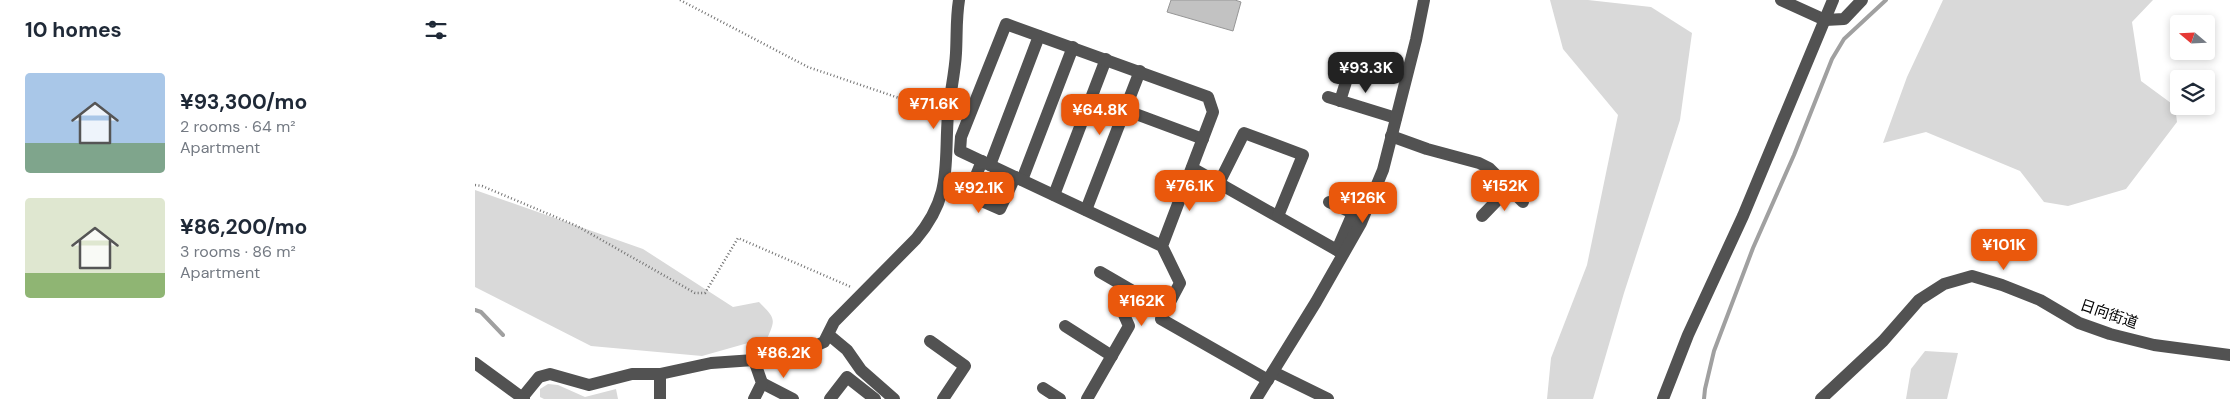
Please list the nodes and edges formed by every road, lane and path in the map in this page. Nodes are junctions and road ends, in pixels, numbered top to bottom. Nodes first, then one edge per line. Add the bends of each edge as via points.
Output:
1 (680, 0) edge
2 (959, 0) edge
3 (1424, 0) edge
4 (1781, 0) edge
5 (1833, 0) edge
6 (1862, 0) edge
7 (1825, 20) junction
8 (1039, 36) junction
9 (1073, 47) junction
10 (1105, 59) junction
11 (1350, 69) dead end
12 (1140, 71) junction
13 (1125, 110) junction
14 (948, 115) junction
15 (1396, 118) junction
16 (1391, 136) junction
17 (1203, 139) junction
18 (986, 163) junction
19 (1192, 168) junction
20 (1018, 178) junction
21 (1219, 183) junction
22 (475, 185) edge
23 (1364, 188) dead end
24 (1509, 188) junction
25 (1054, 195) junction
26 (1329, 202) dead end
27 (1523, 202) dead end
28 (1086, 210) junction
29 (1353, 212) junction
30 (1278, 216) junction
31 (1482, 216) dead end
32 (1162, 246) junction
33 (1340, 251) junction
34 (1100, 272) dead end
35 (862, 292) junction
36 (1065, 326) dead end
37 (829, 335) junction
38 (930, 341) dead end
39 (2230, 355) edge
40 (1112, 356) junction
41 (754, 360) junction
42 (475, 363) edge
43 (660, 374) junction
44 (1270, 376) junction
45 (762, 383) junction
46 (1043, 388) dead end
47 (523, 399) edge
48 (660, 399) edge
49 (754, 399) edge
50 (793, 399) edge
51 (830, 399) edge
52 (875, 399) edge
53 (894, 399) edge
54 (943, 399) edge
55 (1060, 399) edge
56 (1087, 399) edge
57 (1256, 399) edge
58 (1328, 399) edge
59 (1663, 399) edge
60 (1821, 399) edge

1 - 14 path via 808,67
2 - 14 street
3 - 15 street
4 - 7 street
5 - 7 street
6 - 7 street via 1844,19
7 - 59 street
8 - 9 street
8 - 18 street
8 - 18 street via 1006,24 961,137 960,151
9 - 10 street
9 - 20 street
10 - 12 street
10 - 25 street
11 - 15 street via 1334,99
12 - 13 street
12 - 17 street via 1208,97 1213,112
13 - 17 street
13 - 28 street
14 - 35 street via 947,170 937,207 927,226
15 - 16 street
16 - 24 street via 1479,163 1489,168
16 - 33 street via 1383,170 1361,223
17 - 19 street
18 - 20 street
18 - 20 street via 968,195 1000,209
19 - 21 street
19 - 32 street
20 - 25 street
21 - 30 street
21 - 30 street via 1244,133 1303,155
22 - 35 path via 577,226 695,293 705,293 738,238
23 - 29 street
24 - 27 street
24 - 31 street
25 - 28 street
26 - 29 street
28 - 32 street
29 - 33 street
30 - 33 street
32 - 44 street via 1180,283 1161,318
33 - 44 street via 1316,302
34 - 40 street via 1131,290 1121,308 1129,326
35 - 37 street via 833,322
36 - 40 street
37 - 41 street via 824,342 801,352
37 - 53 street
38 - 54 street via 965,366
39 - 60 street, 日向街道 via 2154,345 2110,334 2079,323 2040,300 1972,276 1944,284 1919,300 1883,341
40 - 56 street
41 - 43 street via 711,363
41 - 45 street
42 - 47 street
43 - 47 street via 632,374 589,385 550,374 539,377
43 - 48 street
44 - 57 street
44 - 58 street
45 - 49 street
45 - 50 street
46 - 55 street
51 - 52 street via 847,377

